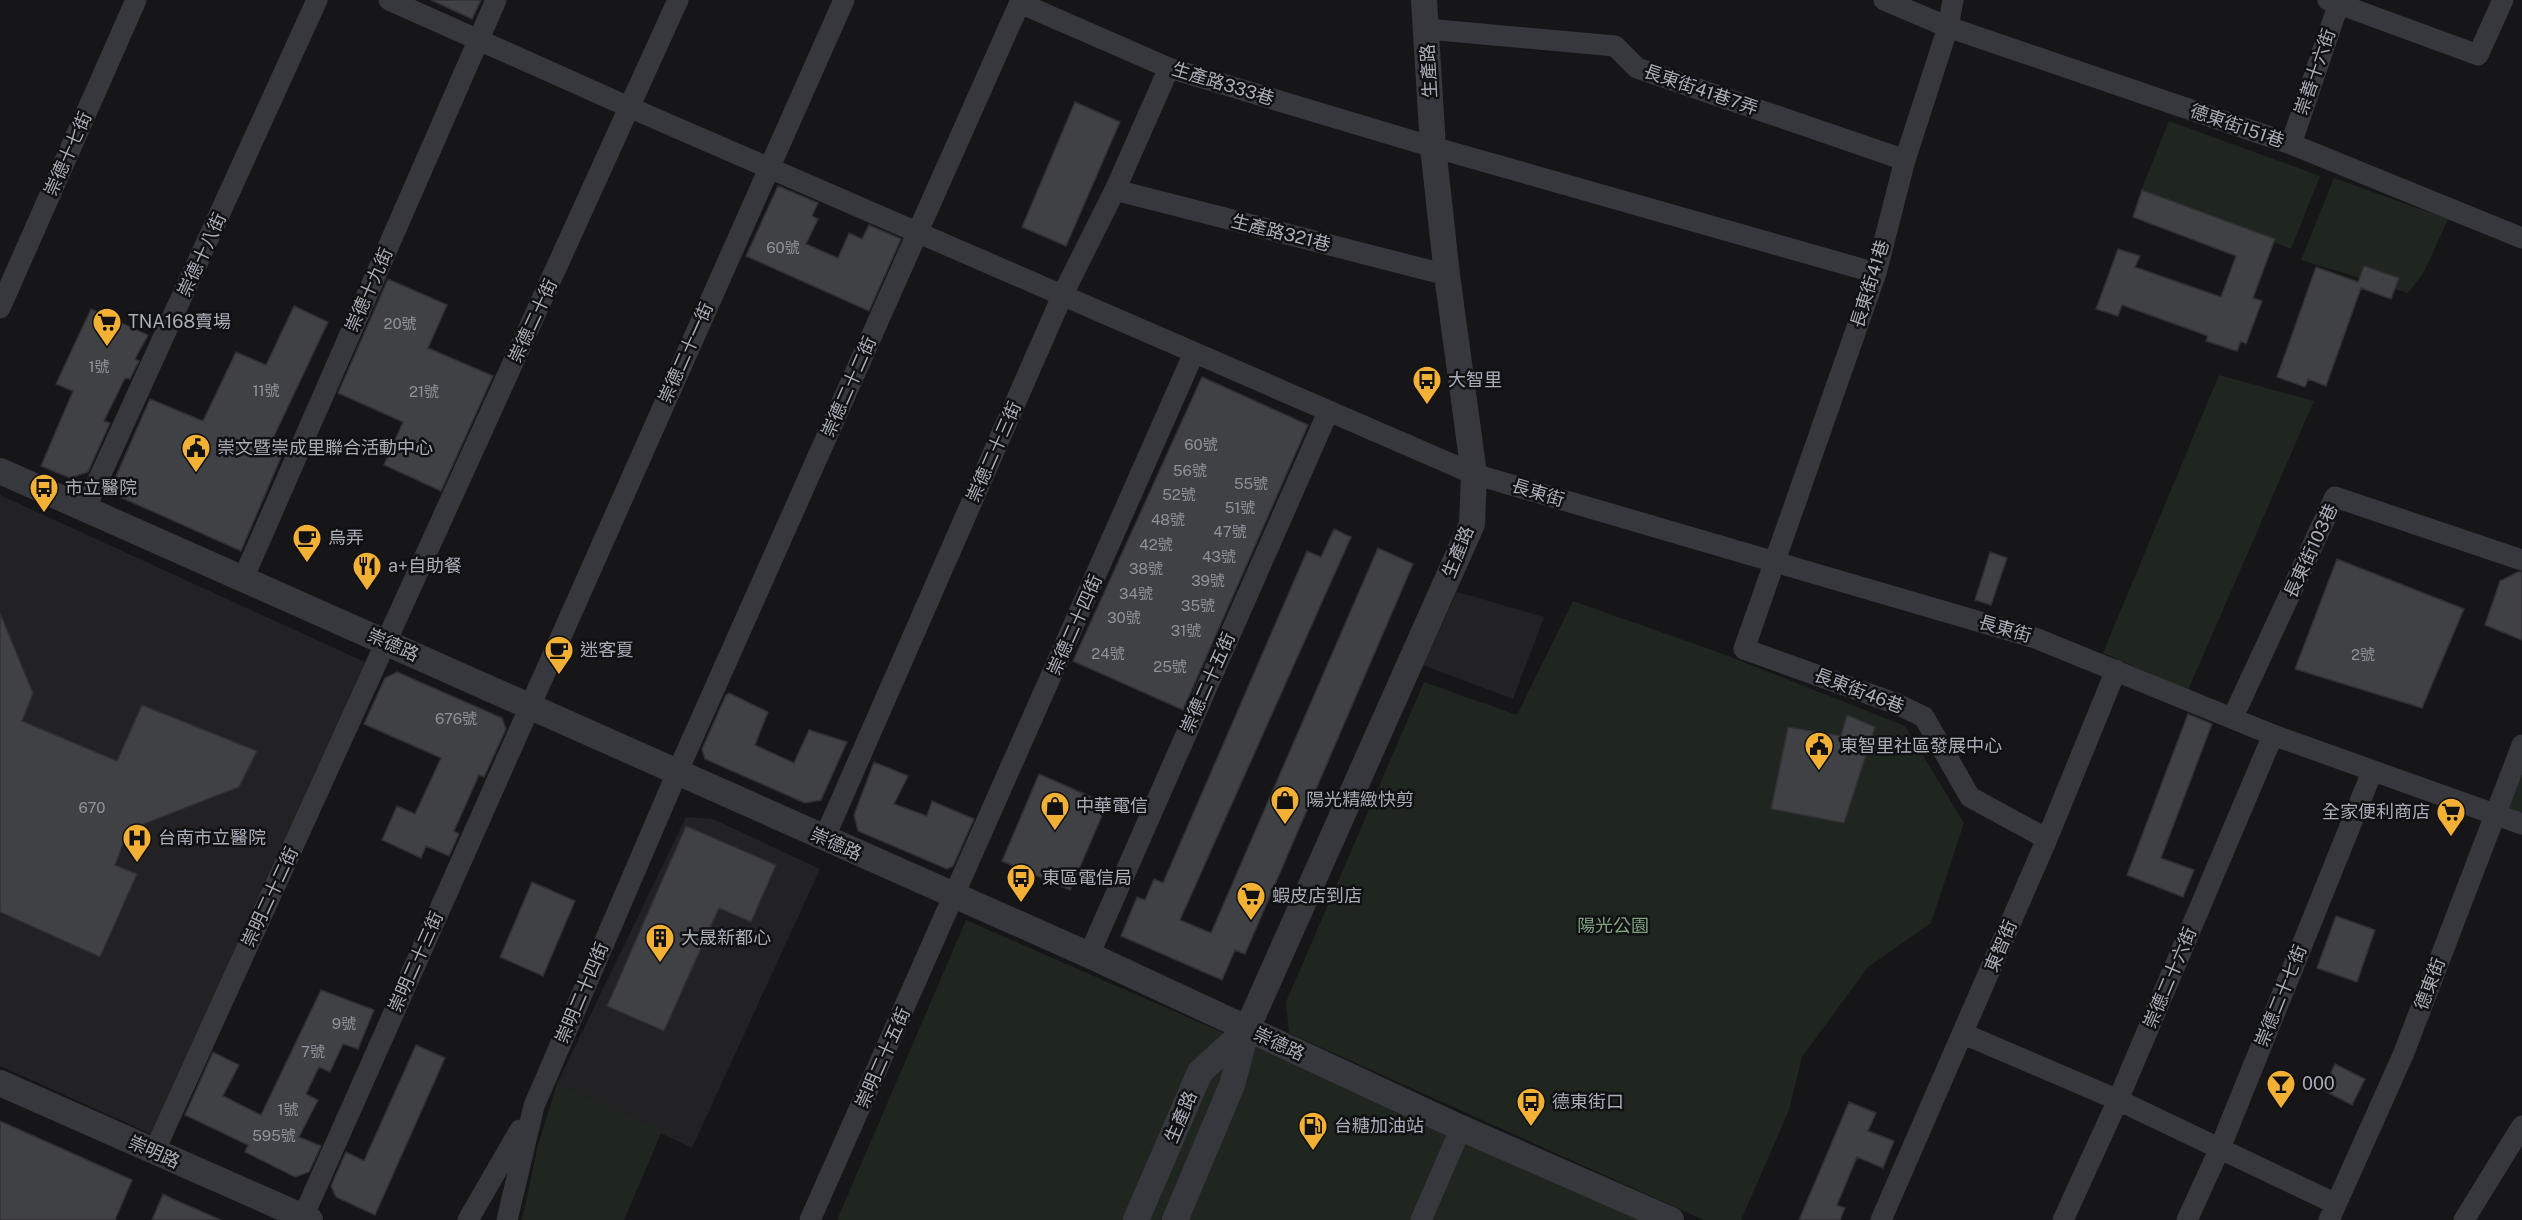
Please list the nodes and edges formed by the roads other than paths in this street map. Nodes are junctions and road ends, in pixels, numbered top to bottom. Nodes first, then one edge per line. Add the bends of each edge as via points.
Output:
1 (136, 0) edge
2 (317, 0) edge
3 (389, 0) edge
4 (495, 0) edge
5 (678, 0) edge
6 (844, 0) edge
7 (1424, 0) edge
8 (1884, 0) edge
9 (1953, 0) edge
10 (2503, 0) edge
11 (1020, 2) edge
12 (2335, 2) edge
13 (1948, 27) junction
14 (1427, 29) junction
15 (479, 39) junction
16 (1169, 68) junction
17 (631, 108) junction
18 (2291, 144) junction
19 (1433, 147) junction
20 (1905, 160) junction
21 (768, 168) junction
22 (1115, 190) junction
23 (918, 233) junction
24 (2522, 238) edge
25 (1876, 273) junction
26 (1447, 276) junction
27 (1063, 294) junction
28 (0, 308) edge
29 (1194, 353) junction
30 (1328, 412) junction
31 (0, 471) edge
32 (1474, 474) junction
33 (85, 508) junction
34 (2522, 560) edge
35 (1776, 564) junction
36 (243, 579) junction
37 (386, 642) junction
38 (2116, 670) junction
39 (529, 707) junction
40 (2233, 717) junction
41 (2273, 735) junction
42 (2522, 745) edge
43 (2372, 772) junction
44 (676, 773) junction
45 (2495, 814) junction
46 (2522, 824) edge
47 (824, 838) junction
48 (2047, 839) junction
49 (956, 896) junction
50 (1089, 955) junction
51 (1247, 1029) junction
52 (1964, 1034) junction
53 (0, 1083) edge
54 (2118, 1100) junction
55 (534, 1106) junction
56 (2522, 1126) edge
57 (1461, 1128) junction
58 (2220, 1148) junction
59 (154, 1152) junction
60 (2333, 1212) edge
61 (306, 1218) edge
62 (468, 1220) edge
63 (507, 1220) edge
64 (810, 1220) edge
65 (1136, 1220) edge
66 (1175, 1220) edge
67 (1421, 1220) edge
68 (1671, 1220) edge
69 (1881, 1220) edge
70 (2063, 1220) edge
71 (2187, 1220) edge
72 (2464, 1220) edge

1 - 28 street, 崇德十七街
2 - 33 street, 崇德十八街
3 - 15 street, 長東街
4 - 15 street, 崇德十九街
5 - 17 street, 崇德二十街
6 - 21 street, 崇德二十一街
7 - 14 street, 生產路
8 - 13 street, 德東街151巷
9 - 13 street, 長東街41巷
10 - 12 street via 2478,55
11 - 16 street, 生產路333巷
11 - 23 street, 崇德二十二街
12 - 18 street, 崇善十六街
13 - 18 street, 德東街151巷
13 - 20 street, 長東街41巷
14 - 19 street, 生產路
14 - 20 street, 長東街41巷7弄 via 1615,46 1637,68
15 - 17 street, 長東街
15 - 36 street, 崇德十九街
16 - 19 street, 生產路333巷
16 - 22 street, 崇德二十三街
17 - 21 street, 長東街
17 - 37 street, 崇德二十街
18 - 24 street, 德東街151巷
19 - 25 street, 生產路333巷
19 - 26 street, 生產路
20 - 25 street, 長東街41巷
21 - 23 street, 長東街
21 - 39 street, 崇德二十一街
22 - 26 street, 生產路321巷
22 - 27 street, 崇德二十三街
23 - 27 street, 長東街
23 - 44 street, 崇德二十二街
25 - 35 street, 長東街41巷
26 - 32 street, 生產路
27 - 29 street, 長東街
27 - 47 street, 崇德二十三街
29 - 30 street, 長東街
29 - 49 street, 崇德二十四街
30 - 32 street, 長東街
30 - 50 street, 崇德二十五街
31 - 33 street, 崇德路
32 - 35 street, 長東街
32 - 51 street, 生產路 via 1472,524
33 - 36 street, 崇德路
34 - 40 street, 長東街103巷 via 2335,497
35 - 38 street, 長東街 via 2035,638
35 - 48 street, 長東街46巷 via 1744,649 1924,717 1970,797
36 - 37 street, 崇德路
37 - 39 street, 崇德路
37 - 59 street, 崇明二十二街
38 - 40 street, 長東街
38 - 48 street, 東智街
39 - 44 street, 崇德路
39 - 61 street, 崇明二十三街
40 - 41 street, 長東街
41 - 43 street, 長東街
41 - 54 street, 崇德二十六街
42 - 45 street, 德東街
43 - 45 street, 長東街
43 - 58 street, 崇德二十七街
44 - 47 street, 崇德路
44 - 55 street, 崇明二十四街
45 - 46 street, 長東街
45 - 60 street, 德東街 via 2403,1055
47 - 49 street, 崇德路
48 - 52 street, 東智街
49 - 50 street, 崇德路
49 - 64 street, 崇明二十五街
50 - 51 street, 崇德路
51 - 57 street, 崇德路
51 - 65 street, 生產路 via 1200,1072
51 - 66 street, 生產路 via 1232,1084
52 - 54 street
52 - 69 street, 東智街
53 - 59 street, 崇明路
54 - 58 street
54 - 70 street, 崇德二十六街
55 - 62 street
55 - 63 street, 崇明二十四街
56 - 72 street
57 - 67 street
57 - 68 street, 崇德路
58 - 60 street
58 - 71 street, 崇德二十七街
59 - 61 street, 崇明路

